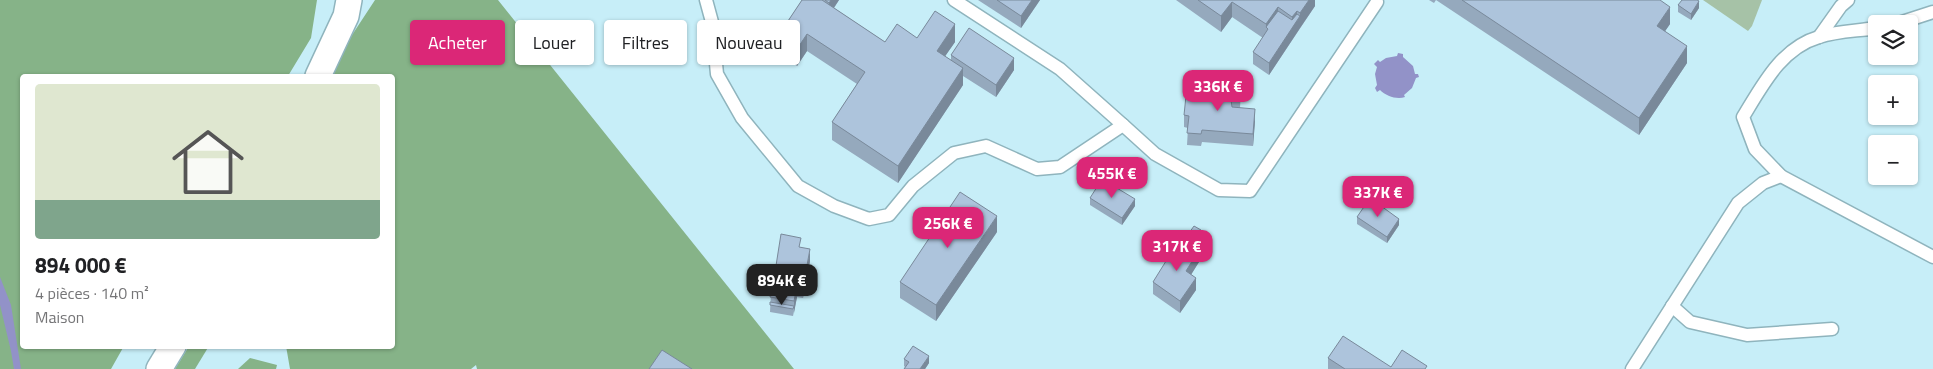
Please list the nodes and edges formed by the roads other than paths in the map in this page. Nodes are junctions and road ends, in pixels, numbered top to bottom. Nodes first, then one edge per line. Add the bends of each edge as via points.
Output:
1 (349, 0) edge
2 (706, 0) edge
3 (954, 0) edge
4 (1848, 0) edge
5 (1376, 1) edge
6 (1933, 12) edge
7 (1918, 17) edge
8 (1868, 29) edge
9 (1819, 37) junction
10 (319, 74) edge
11 (1123, 125) junction
12 (1782, 176) junction
13 (1933, 257) edge
14 (1672, 306) junction
15 (1832, 329) dead end
16 (171, 349) edge
17 (159, 369) edge
18 (1632, 369) edge

1 - 10 street via 346,16
2 - 11 lane via 712,22 717,74 742,118 798,186 869,220 889,215 913,186 954,153 986,146 1037,169 1060,167
3 - 11 lane via 1060,69
4 - 9 lane
5 - 11 lane via 1250,191 1219,190 1155,154
6 - 7 lane
8 - 9 lane
9 - 12 lane via 1788,53 1763,84 1743,117 1755,149
12 - 13 lane
12 - 14 lane via 1763,183 1738,203
14 - 15 lane via 1690,322 1746,335
14 - 18 lane
16 - 17 street

